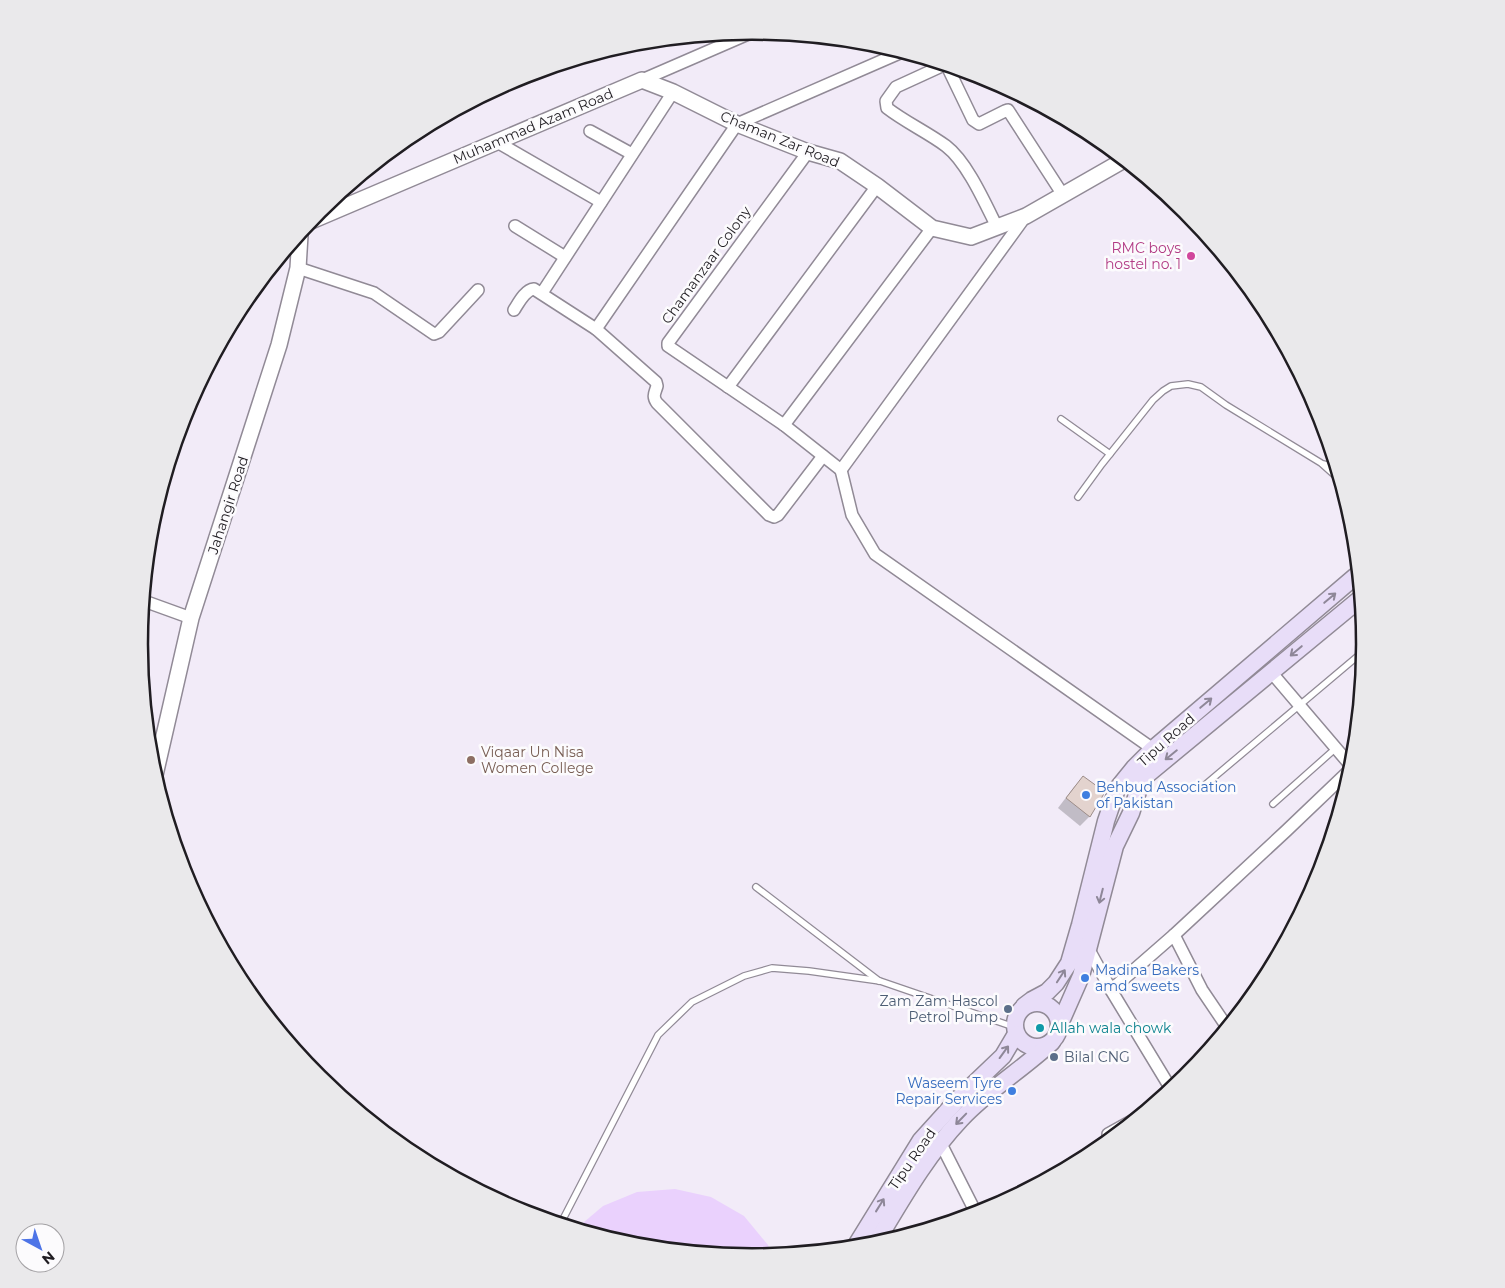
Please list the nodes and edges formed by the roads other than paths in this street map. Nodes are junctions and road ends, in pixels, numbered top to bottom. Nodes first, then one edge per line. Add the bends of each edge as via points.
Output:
1 (735, 40) edge
2 (891, 57) edge
3 (936, 69) edge
4 (949, 73) edge
5 (642, 80) junction
6 (673, 92) junction
7 (737, 124) junction
8 (590, 131) dead end
9 (497, 142) junction
10 (808, 152) junction
11 (632, 154) junction
12 (1118, 163) edge
13 (877, 186) junction
14 (1063, 194) junction
15 (601, 202) junction
16 (329, 213) edge
17 (1026, 216) junction
18 (515, 226) dead end
19 (998, 227) junction
20 (932, 228) junction
21 (299, 244) edge
22 (565, 257) junction
23 (298, 268) junction
24 (478, 290) dead end
25 (542, 293) junction
26 (514, 310) dead end
27 (596, 329) junction
28 (728, 387) junction
29 (1061, 419) dead end
30 (784, 425) junction
31 (1110, 454) junction
32 (823, 456) junction
33 (1320, 462) junction
34 (1329, 465) edge
35 (841, 470) junction
36 (1331, 472) edge
37 (1078, 497) dead end
38 (1352, 579) edge
39 (150, 603) edge
40 (1355, 604) edge
41 (192, 618) junction
42 (1356, 658) edge
43 (1271, 672) junction
44 (1299, 705) junction
45 (1336, 748) junction
46 (1153, 749) junction
47 (159, 755) edge
48 (1345, 759) edge
49 (1341, 777) edge
50 (1206, 784) dead end
51 (1273, 804) dead end
52 (756, 887) dead end
53 (1174, 935) junction
54 (1088, 948) junction
55 (880, 981) junction
56 (1111, 990) junction
57 (1024, 1006) junction
58 (1224, 1022) edge
59 (1059, 1026) junction
60 (1015, 1030) junction
61 (1052, 1042) junction
62 (1167, 1083) edge
63 (940, 1142) junction
64 (973, 1206) edge
65 (564, 1218) edge
66 (881, 1233) edge
67 (861, 1238) edge

1 - 5 street, Muhammad Azam Road
2 - 7 street
3 - 19 street via 896,87 886,101 887,108 947,147 976,184
4 - 14 street via 979,124 1008,110
5 - 6 street, Chaman Zar Road
5 - 9 street, Muhammad Azam Road
6 - 7 street, Chaman Zar Road
6 - 11 street
7 - 10 street, Chaman Zar Road
7 - 27 street
8 - 11 street
9 - 15 street
9 - 16 street, Muhammad Azam Road
10 - 13 street, Chaman Zar Road via 840,161
10 - 28 street, Chamanzaar Colony via 668,343 670,348
11 - 15 street
12 - 14 street, Chaman Zar Road
13 - 20 street, Chaman Zar Road
13 - 28 street
14 - 17 street, Chaman Zar Road
15 - 22 street
17 - 19 street, Chaman Zar Road
17 - 35 street
18 - 22 street
19 - 20 street, Chaman Zar Road via 971,237
20 - 30 street
21 - 23 street, Jahangir Road
22 - 25 street
23 - 24 street via 374,293 434,334
23 - 41 street, Jahangir Road via 278,345
25 - 26 street via 530,289
25 - 27 street
27 - 32 street via 656,382 653,395 657,403 769,515 778,516
28 - 30 street, Chamanzaar Colony
29 - 31 lane
30 - 32 street, Chamanzaar Colony
31 - 33 lane via 1163,391 1170,386 1188,384 1201,388
31 - 37 lane
32 - 35 street, Chamanzaar Colony
33 - 34 lane
33 - 36 lane
35 - 46 street via 852,515 876,554
46 -> 38 main road, Tipu Road
39 - 41 street
40 -> 43 main road
41 - 47 street, Jahangir Road
42 - 44 lane
43 - 44 street
43 -> 54 main road via 1142,779 1131,813 1115,846
44 - 45 street
44 - 50 lane
45 - 48 street
45 - 51 lane
57 -> 46 main road, Tipu Road via 1047,992 1069,962 1117,789
49 - 53 street
52 - 55 lane
53 - 56 street
53 - 58 street via 1202,990
54 - 56 street
54 - 59 main road via 1081,976
55 - 60 lane
55 - 65 lane via 772,968 744,976 692,1002 658,1035
56 - 62 street
57 - 59 main road via 1044,1003 1058,1016
57 - 60 main road via 1016,1015
59 - 61 main road
60 - 61 main road via 1028,1045 1044,1046
67 -> 60 main road, Tipu Road via 922,1140 959,1098 1003,1056
61 -> 63 main road via 969,1111
63 - 64 street
63 - 66 main road

